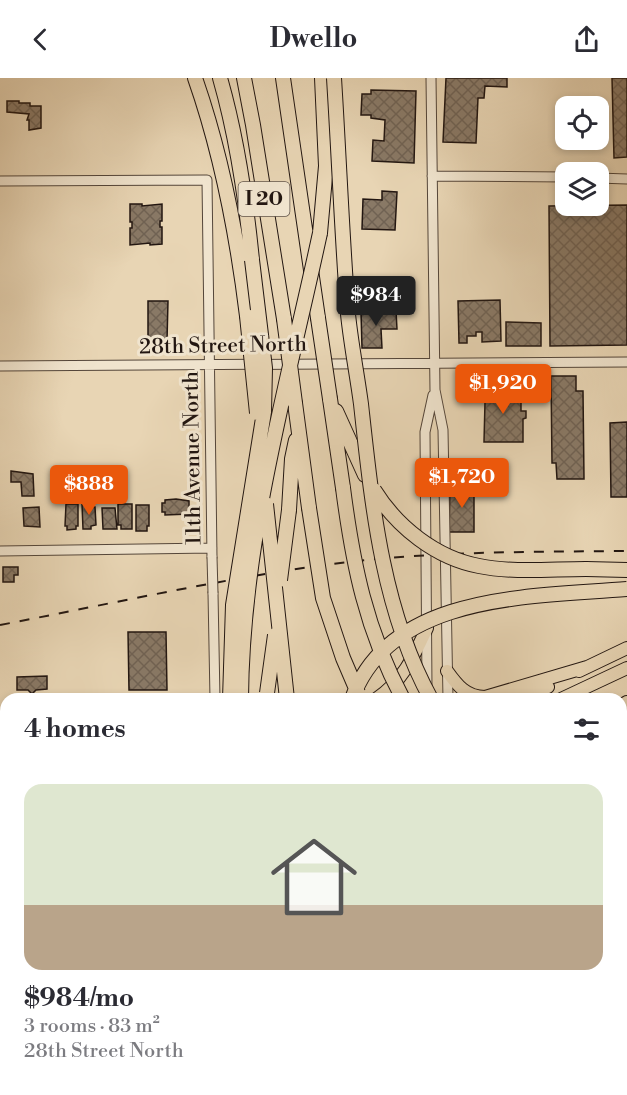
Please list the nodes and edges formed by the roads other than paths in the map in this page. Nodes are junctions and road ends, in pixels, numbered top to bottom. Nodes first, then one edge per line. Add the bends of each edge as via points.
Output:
1 (195, 78) edge
2 (220, 78) edge
3 (244, 78) edge
4 (282, 78) edge
5 (322, 78) edge
6 (334, 78) edge
7 (431, 78) edge
8 (432, 176) junction
9 (555, 177) edge
10 (609, 178) edge
11 (627, 178) edge
12 (0, 181) edge
13 (434, 362) junction
14 (627, 362) edge
15 (210, 363) junction
16 (0, 366) edge
17 (435, 390) junction
18 (330, 399) junction
19 (299, 430) junction
20 (0, 551) edge
21 (212, 553) junction
22 (627, 570) edge
23 (627, 589) edge
24 (427, 628) junction
25 (627, 648) edge
26 (587, 668) junction
27 (447, 671) junction
28 (623, 671) edge
29 (214, 693) edge
30 (230, 693) edge
31 (241, 693) edge
32 (267, 693) edge
33 (285, 693) edge
34 (355, 693) edge
35 (358, 693) edge
36 (384, 693) edge
37 (400, 693) edge
38 (426, 693) edge
39 (429, 693) edge
40 (448, 693) edge
41 (466, 693) edge
42 (499, 693) edge
43 (532, 693) edge
44 (574, 693) edge

1 - 33 highway, bridge via 224,179 240,262
2 - 30 highway, bridge via 248,219 265,368 264,412 233,604
3 - 19 highway, I 20, bridge
4 - 18 highway, I 20, bridge
5 - 31 highway, bridge via 326,166 320,233 256,535 243,630
6 - 38 highway, bridge via 348,316 377,527 394,607
7 - 8 street
8 - 9 street
8 - 13 street
10 - 11 street
12 - 15 street, 11th Avenue North via 207,180
13 - 14 street, 28th Street North
13 - 15 street, 28th Street North
13 - 17 street
15 - 16 street, 28th Street North
15 - 21 street, 11th Avenue North
17 - 24 street via 425,432
17 - 27 street via 443,430
18 - 22 highway, bridge via 365,475 383,504 428,545 455,560 480,567
18 - 37 highway, I 20, bridge via 359,585 384,661
19 - 32 highway, bridge via 292,459
19 - 35 highway, I 20, bridge via 323,598
20 - 21 street
21 - 29 street, 11th Avenue North, bridge
23 - 34 highway, bridge via 485,603 440,615 385,649
24 - 36 main road via 405,671
24 - 39 street
25 - 26 main road
26 - 42 main road
26 - 43 main road
27 - 40 street
27 - 41 main road
28 - 44 main road

